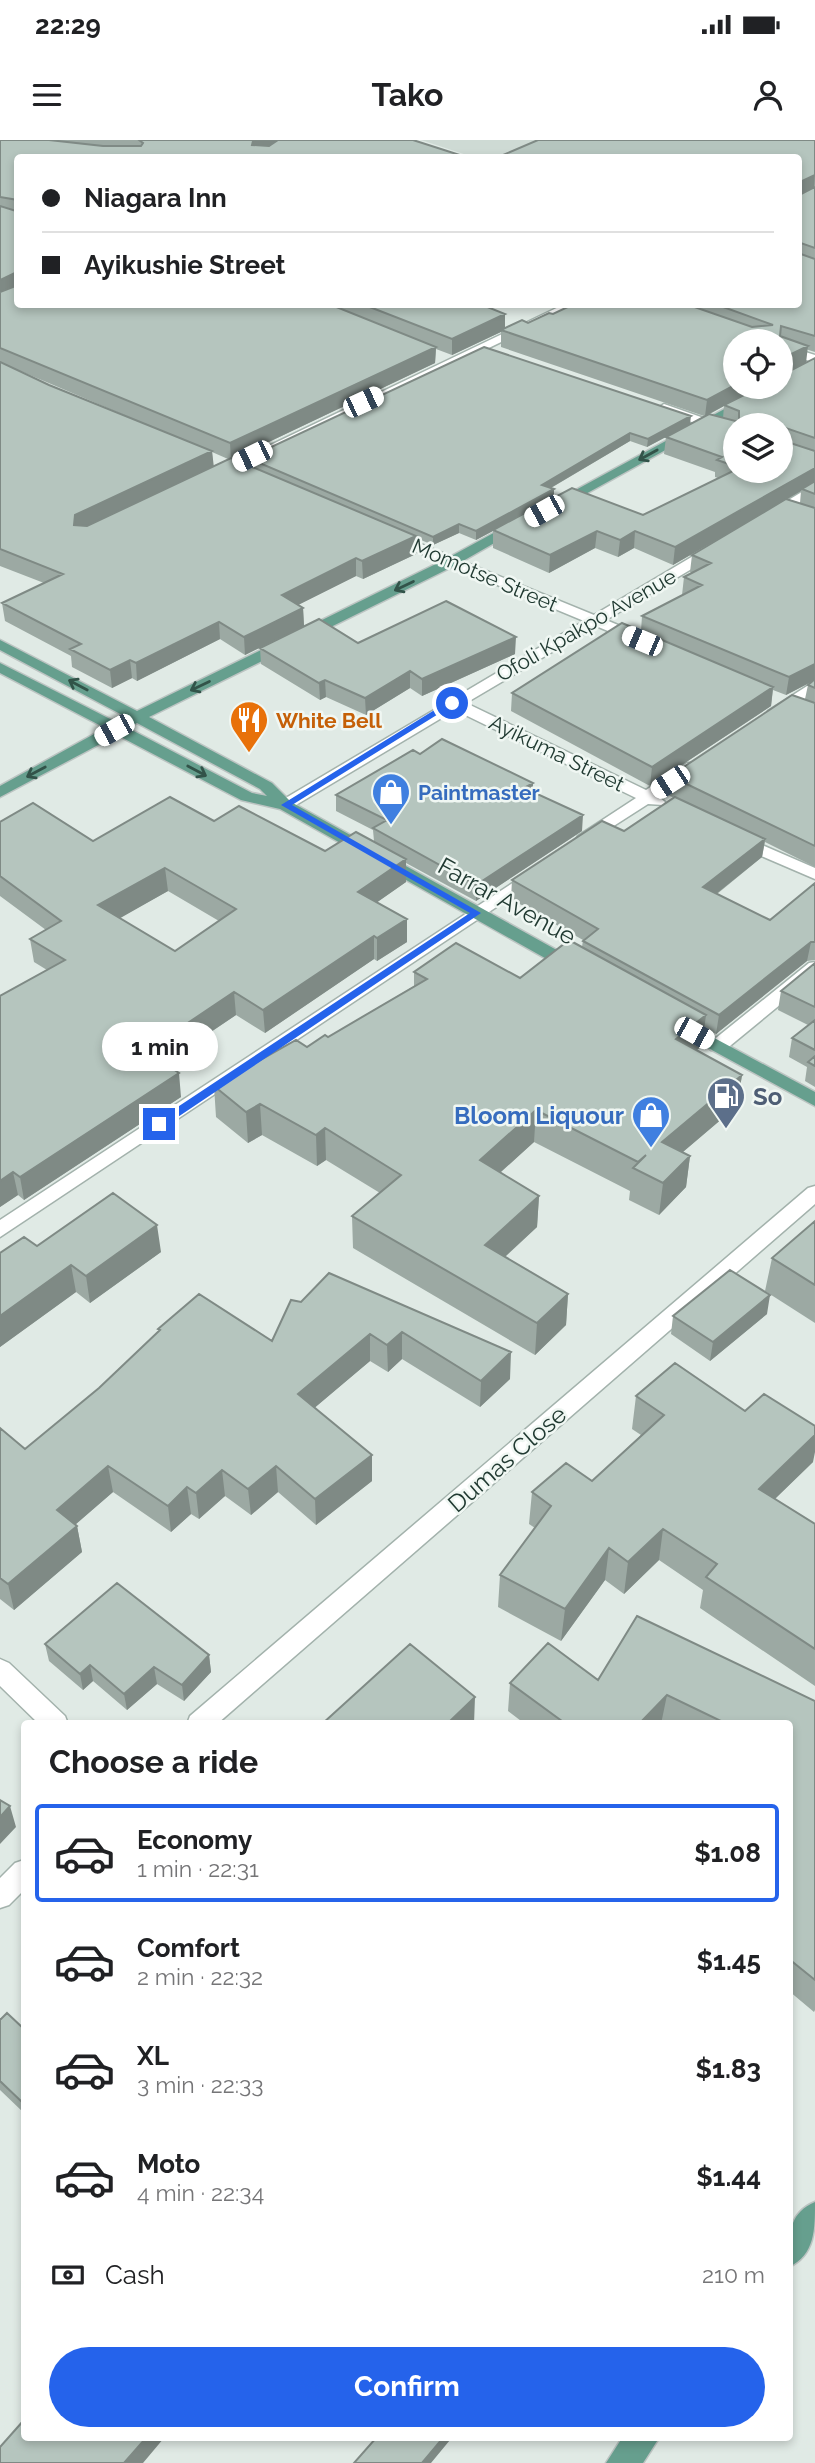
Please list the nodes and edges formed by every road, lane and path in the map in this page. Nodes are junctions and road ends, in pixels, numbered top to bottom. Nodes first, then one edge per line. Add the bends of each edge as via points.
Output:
1 (566, 308) edge
2 (482, 347) junction
3 (793, 351) edge
4 (506, 355) edge
5 (815, 359) edge
6 (751, 399) edge
7 (646, 402) edge
8 (708, 422) junction
9 (723, 428) edge
10 (223, 465) junction
11 (252, 476) edge
12 (206, 479) edge
13 (815, 488) edge
14 (782, 508) junction
15 (804, 516) edge
16 (759, 522) edge
17 (378, 530) edge
18 (724, 544) edge
19 (451, 562) junction
20 (597, 621) junction
21 (647, 643) edge
22 (0, 644) edge
23 (0, 667) edge
24 (815, 686) edge
25 (780, 701) junction
26 (452, 703) junction
27 (805, 712) edge
28 (139, 716) junction
29 (763, 719) edge
30 (114, 730) junction
31 (705, 758) edge
32 (0, 792) edge
33 (647, 797) junction
34 (285, 805) junction
35 (670, 808) edge
36 (718, 830) edge
37 (567, 851) edge
38 (545, 867) edge
39 (815, 874) edge
40 (477, 913) junction
41 (815, 967) edge
42 (585, 973) edge
43 (658, 1013) edge
44 (718, 1046) junction
45 (815, 1101) edge
46 (815, 1193) edge
47 (0, 1230) edge
48 (0, 1670) edge
49 (52, 1720) edge
50 (204, 1720) edge
51 (21, 1875) edge
52 (0, 1895) edge
53 (815, 2217) edge
54 (793, 2247) edge
55 (640, 2441) edge
56 (622, 2463) edge

1 - 2 street
2 - 4 street
2 - 10 street via 445,360
3 - 5 street
6 - 8 main road
7 - 8 street
8 - 9 street
8 -> 19 main road
10 - 11 street
10 - 12 street
13 - 14 street
14 - 15 street
14 - 16 street
17 - 19 street, Momotse Street
18 - 20 street, Ofoli Kpakpo Avenue
19 - 20 street, Momotse Street
19 -> 28 main road
20 - 21 street, Momotse Street
20 - 26 street, Ofoli Kpakpo Avenue
28 -> 22 main road, Farrar Avenue
23 - 30 main road, Farrar Avenue
24 - 25 street
25 - 27 street
25 - 29 street
26 - 33 street, Ayikuma Street
26 - 34 street, Ofoli Kpakpo Avenue
28 - 30 main road
28 - 34 main road, Farrar Avenue via 266,786
30 -> 32 main road
30 -> 34 main road, Farrar Avenue via 247,797
31 - 33 street
33 - 35 street, Ayikuma Street
33 - 37 street
34 - 40 main road, Farrar Avenue
36 - 39 street
38 - 40 street
40 - 42 main road, Farrar Avenue
40 - 47 street
41 - 44 street
43 - 44 main road
44 - 45 main road
46 - 50 street, Dumas Close
48 - 49 street
51 - 52 street
53 - 54 main road
55 - 56 main road

